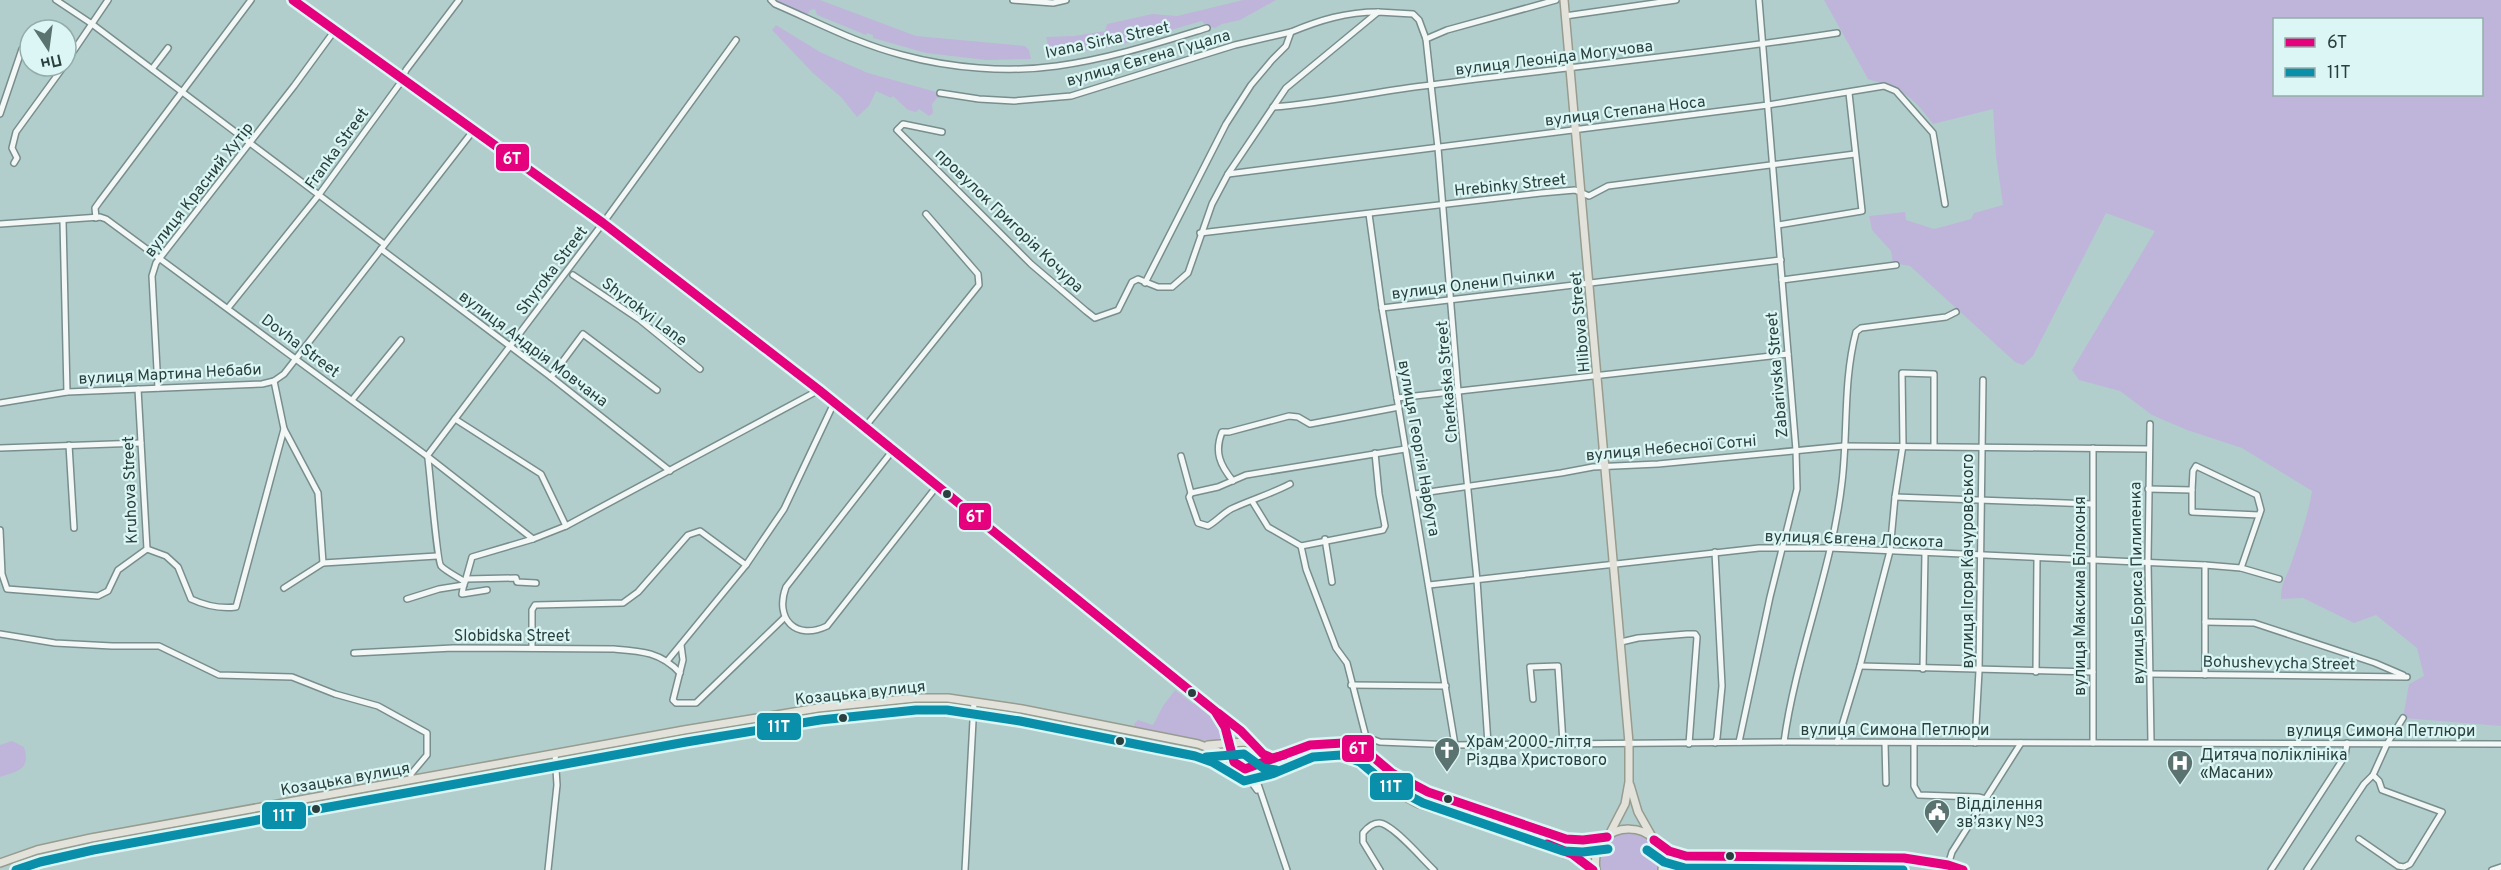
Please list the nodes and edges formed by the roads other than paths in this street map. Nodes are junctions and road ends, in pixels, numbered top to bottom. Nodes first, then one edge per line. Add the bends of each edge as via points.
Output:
1 (56, 0) edge
2 (108, 0) edge
3 (251, 0) edge
4 (293, 0) edge
5 (459, 0) edge
6 (771, 0) edge
7 (1013, 0) edge
8 (1034, 0) edge
9 (1066, 0) edge
10 (1556, 0) edge
11 (1564, 0) edge
12 (1676, 0) edge
13 (1759, 0) edge
14 (1378, 12) junction
15 (1564, 16) junction
16 (92, 24) junction
17 (1208, 28) dead end
18 (335, 30) junction
19 (1291, 32) junction
20 (1838, 33) dead end
21 (1426, 39) junction
22 (736, 40) dead end
23 (78, 45) edge
24 (1762, 45) junction
25 (168, 48) dead end
26 (18, 61) edge
27 (152, 69) junction
28 (1570, 69) junction
29 (55, 78) edge
30 (401, 78) junction
31 (1430, 85) junction
32 (183, 92) junction
33 (940, 93) dead end
34 (1849, 93) junction
35 (1768, 105) junction
36 (1273, 106) junction
37 (0, 114) edge
38 (1575, 130) junction
39 (473, 131) junction
40 (942, 132) dead end
41 (250, 143) junction
42 (1438, 148) junction
43 (1855, 154) junction
44 (14, 163) dead end
45 (1773, 165) junction
46 (1228, 174) junction
47 (1581, 193) junction
48 (318, 196) junction
49 (1945, 204) dead end
50 (1444, 205) junction
51 (926, 214) dead end
52 (1369, 214) junction
53 (96, 218) junction
54 (63, 221) junction
55 (603, 223) junction
56 (0, 224) edge
57 (1778, 225) junction
58 (1200, 233) junction
59 (382, 247) junction
60 (159, 258) junction
61 (1780, 260) junction
62 (1896, 265) dead end
63 (573, 275) dead end
64 (1782, 280) junction
65 (1588, 282) junction
66 (1145, 283) junction
67 (1452, 299) junction
68 (228, 308) junction
69 (1382, 308) junction
70 (1956, 312) dead end
71 (401, 340) dead end
72 (509, 347) junction
73 (1788, 354) junction
74 (296, 359) junction
75 (700, 369) dead end
76 (1597, 375) junction
77 (550, 377) junction
78 (1983, 380) dead end
79 (273, 381) junction
80 (158, 388) junction
81 (138, 389) junction
82 (657, 390) dead end
83 (819, 390) junction
84 (1458, 391) junction
85 (66, 392) junction
86 (1398, 398) junction
87 (352, 400) junction
88 (0, 403) edge
89 (834, 403) junction
90 (1399, 407) junction
91 (455, 419) junction
92 (2150, 424) dead end
93 (865, 427) junction
94 (284, 429) junction
95 (141, 443) junction
96 (69, 445) junction
97 (1903, 445) junction
98 (1934, 445) junction
99 (1844, 446) junction
100 (1981, 446) junction
101 (0, 448) edge
102 (1405, 448) junction
103 (2093, 448) junction
104 (2148, 449) junction
105 (892, 450) junction
106 (1796, 450) junction
107 (1375, 453) junction
108 (1180, 456) dead end
109 (427, 457) junction
110 (1604, 466) junction
111 (670, 471) junction
112 (1233, 481) junction
113 (1290, 484) dead end
114 (937, 486) junction
115 (1469, 486) junction
116 (2148, 489) junction
117 (2192, 490) junction
118 (1191, 493) junction
119 (1414, 494) junction
120 (1895, 497) junction
121 (1252, 501) junction
122 (1982, 501) junction
123 (2092, 504) junction
124 (2259, 515) junction
125 (566, 526) junction
126 (74, 528) dead end
127 (0, 530) edge
128 (532, 539) junction
129 (1325, 539) junction
130 (1301, 546) junction
131 (1782, 548) junction
132 (1830, 548) junction
133 (147, 549) junction
134 (1890, 551) junction
135 (1714, 552) junction
136 (1925, 553) junction
137 (437, 556) junction
138 (1981, 556) junction
139 (2037, 558) junction
140 (2092, 561) junction
141 (2148, 562) junction
142 (323, 563) junction
143 (1612, 564) junction
144 (746, 565) junction
145 (2205, 565) junction
146 (2241, 568) junction
147 (2279, 579) dead end
148 (1477, 580) junction
149 (465, 582) junction
150 (1332, 582) dead end
151 (536, 583) dead end
152 (1429, 585) junction
153 (284, 588) dead end
154 (488, 590) dead end
155 (407, 599) dead end
156 (784, 618) junction
157 (2205, 622) junction
158 (0, 634) edge
159 (1621, 642) junction
160 (681, 645) junction
161 (532, 648) junction
162 (354, 653) dead end
163 (668, 660) junction
164 (1860, 666) junction
165 (1923, 669) junction
166 (1979, 671) junction
167 (2036, 672) junction
168 (2093, 672) junction
169 (680, 673) junction
170 (2150, 674) junction
171 (2205, 675) junction
172 (1351, 685) junction
173 (1446, 686) junction
174 (1533, 699) dead end
175 (974, 702) junction
176 (1215, 711) junction
177 (2403, 718) dead end
178 (1225, 727) junction
179 (1244, 742) junction
180 (1739, 742) junction
181 (1784, 742) junction
182 (1837, 742) junction
183 (2151, 742) junction
184 (1229, 743) junction
185 (1563, 743) junction
186 (1629, 743) junction
187 (1714, 743) junction
188 (1885, 743) junction
189 (1914, 743) junction
190 (1975, 743) junction
191 (2021, 743) junction
192 (2092, 743) junction
193 (2347, 743) junction
194 (1488, 744) junction
195 (1689, 744) junction
196 (2386, 744) junction
197 (2501, 744) edge
198 (1202, 745) junction
199 (1213, 745) junction
200 (1455, 745) junction
201 (1257, 748) junction
202 (555, 753) junction
203 (1289, 753) junction
204 (1277, 758) junction
205 (1236, 762) junction
206 (1269, 762) junction
207 (1256, 765) junction
208 (2373, 775) junction
209 (1257, 776) junction
210 (411, 779) junction
211 (1629, 782) junction
212 (1886, 783) dead end
213 (1261, 796) junction
214 (1986, 799) junction
215 (1608, 836) junction
216 (1653, 838) junction
217 (2359, 839) dead end
218 (1785, 858) junction
219 (0, 863) edge
220 (1948, 865) junction
221 (2501, 867) edge
222 (2402, 868) edge
223 (548, 870) edge
224 (965, 870) edge
225 (1287, 870) edge
226 (1380, 870) edge
227 (1434, 870) edge
228 (1594, 870) edge
229 (1662, 870) edge
230 (1682, 870) edge
231 (1963, 870) edge
232 (2271, 870) edge
233 (2307, 870) edge
234 (2493, 870) edge

1 - 16 street, вулиця Андрія Мовчана
2 - 16 street
3 - 32 street
4 - 18 main road
5 - 30 street, Franka Street
6 - 17 street, Ivana Sirka Street via 814,22 903,56 989,68 1057,66 1139,49
7 - 8 street
8 - 9 street
10 - 21 street
11 - 15 main road, Hlibova Street
12 - 15 street
13 - 24 street, Zabarivska Street
14 - 19 street via 1325,18
14 - 21 street, Cherkaska Street via 1413,14
14 - 36 street via 1286,88
15 - 28 main road, Hlibova Street
16 - 23 street
16 - 27 street, вулиця Андрія Мовчана
18 - 30 main road
18 - 41 street, вулиця Красний Хутір
19 - 33 street, вулиця Євгена Гуцала via 1235,45 1071,96 1014,101
19 - 66 street via 1286,46 1251,85 1226,124
20 - 24 street, вулиця Леоніда Могучова
21 - 31 street, Cherkaska Street
22 - 55 street, Shyroka Street
24 - 28 street, вулиця Леоніда Могучова
24 - 35 street, Zabarivska Street
25 - 27 street
26 - 37 street
27 - 32 street, вулиця Андрія Мовчана
28 - 31 street, вулиця Леоніда Могучова
28 - 38 main road, Hlibova Street
29 - 44 street via 16,132
30 - 39 main road
30 - 48 street, Franka Street
31 - 36 street, вулиця Леоніда Могучова
31 - 42 street, Cherkaska Street
32 - 41 street, вулиця Андрія Мовчана
32 - 53 street via 95,208
34 - 35 street, вулиця Степана Носа
34 - 43 street
34 - 49 street, вулиця Степана Носа via 1884,86 1896,91 1926,123 1933,133
35 - 38 street, вулиця Степана Носа
35 - 45 street, Zabarivska Street
36 - 46 street
38 - 42 street, вулиця Степана Носа
38 - 47 main road, Hlibova Street
39 - 55 main road
39 - 59 street, вулиця Мартина Небаби
40 - 66 street, провулок Григорія Кочура via 903,124 897,130 1031,264 1095,318 1118,310 1132,282 1138,279
41 - 48 street, вулиця Андрія Мовчана
41 - 60 street, вулиця Красний Хутір
42 - 46 street, вулиця Степана Носа
42 - 50 street, Cherkaska Street
43 - 45 street, Hrebinky Street
43 - 57 street via 1862,211
45 - 47 street, Hrebinky Street via 1608,186 1589,196
45 - 57 street, Zabarivska Street
46 - 58 street
47 - 50 street, Hrebinky Street via 1549,192
47 - 65 main road, Hlibova Street
48 - 59 street, вулиця Андрія Мовчана
48 - 68 street, Franka Street
50 - 52 street, Hrebinky Street
50 - 67 street, Cherkaska Street
51 - 93 street via 978,273 979,285
52 - 58 street, Hrebinky Street
52 - 69 street, вулиця Георгія Нарбута
53 - 54 street
53 - 60 street, Dovha Street via 106,219
54 - 56 street
54 - 85 street
55 - 72 street, Shyroka Street
55 - 83 main road
57 - 61 street, Zabarivska Street
58 - 66 street via 1188,273 1172,287
59 - 72 street, вулиця Андрія Мовчана
59 - 74 street, вулиця Мартина Небаби
60 - 68 street, Dovha Street
60 - 80 street, вулиця Красний Хутір via 152,276
61 - 64 street, Zabarivska Street
61 - 65 street, вулиця Олени Пчілки
62 - 64 street
63 - 75 street, Shyrokyi Lane via 640,320
64 - 73 street, Zabarivska Street
65 - 67 street, вулиця Олени Пчілки
65 - 76 main road, Hlibova Street
67 - 69 street, вулиця Олени Пчілки
67 - 84 street, Cherkaska Street
68 - 74 street, Dovha Street
69 - 86 street, вулиця Георгія Нарбута
70 - 99 street via 1856,332 1848,373
71 - 87 street
72 - 77 street, вулиця Андрія Мовчана
72 - 91 street, Shyroka Street
73 - 76 street
73 - 106 street, Zabarivska Street
74 - 79 street, вулиця Мартина Небаби
74 - 87 street, Dovha Street
76 - 84 street
76 - 110 main road, Hlibova Street
77 - 82 street via 583,333
77 - 111 street, вулиця Андрія Мовчана
78 - 100 street, вулиця Ігоря Качуровського
79 - 80 street, вулиця Мартина Небаби
79 - 94 street
80 - 81 street, вулиця Мартина Небаби
81 - 85 street, вулиця Мартина Небаби
81 - 95 street, Kruhova Street
83 - 89 main road
83 - 111 street
84 - 86 street
84 - 115 street, Cherkaska Street
85 - 88 street, вулиця Мартина Небаби
86 - 90 street, вулиця Георгія Нарбута
87 - 109 street, Dovha Street
89 - 93 main road
89 - 144 street via 784,509
90 - 102 street, вулиця Георгія Нарбута
90 - 112 street via 1310,424 1289,416 1222,432 1220,462
91 - 109 street, Shyroka Street
91 - 125 street via 541,474
92 - 104 street, вулиця Бориса Пилипенка
93 - 105 main road
94 - 133 street via 236,608 220,609 191,599 181,572 166,556
94 - 142 street via 318,493
95 - 96 street
95 - 133 street, Kruhova Street
96 - 101 street
96 - 126 street
97 - 98 street, вулиця Небесної Сотні
97 - 98 street via 1902,373 1934,374
97 - 99 street, вулиця Небесної Сотні
97 - 120 street
98 - 100 street, вулиця Небесної Сотні
99 - 106 street, вулиця Небесної Сотні
99 - 132 street
100 - 103 street, вулиця Небесної Сотні
100 - 122 street, вулиця Ігоря Качуровського
102 - 107 street
102 - 119 street, вулиця Георгія Нарбута
103 - 104 street, вулиця Небесної Сотні
103 - 123 street, вулиця Максима Білоконя
104 - 116 street, вулиця Бориса Пилипенка
105 - 114 main road
105 - 156 street via 786,587 781,604
106 - 110 street, вулиця Небесної Сотні
106 - 131 street, Zabarivska Street via 1797,489
107 - 112 street via 1246,475
107 - 129 street via 1383,530
108 - 118 street
109 - 128 street, Dovha Street
109 - 137 street
110 - 115 street, вулиця Небесної Сотні
110 - 143 main road, Hlibova Street
111 - 125 street
112 - 118 street
113 - 121 street
114 - 156 street via 827,626 801,629
114 - 176 main road
115 - 119 street, вулиця Небесної Сотні
115 - 148 street, Cherkaska Street
116 - 117 street
116 - 141 street, вулиця Бориса Пилипенка
117 - 124 street via 2192,512
117 - 124 street via 2196,466 2257,495
118 - 121 street via 1198,523 1208,526 1233,508
119 - 152 street, вулиця Георгія Нарбута
120 - 122 street
120 - 134 street
121 - 130 street via 1268,527
122 - 123 street
122 - 138 street, вулиця Ігоря Качуровського
123 - 140 street, вулиця Максима Білоконя
124 - 146 street
125 - 128 street
127 - 133 street, Kruhova Street via 2,574 7,589 98,596 108,591 118,570
128 - 149 street via 472,557
129 - 130 street
129 - 150 street
130 - 172 street, вулиця Симона Петлюри via 1336,648 1347,663
131 - 132 street, вулиця Євгена Лоскота
131 - 135 street, вулиця Євгена Лоскота
131 - 180 street, Zabarivska Street
132 - 134 street, вулиця Євгена Лоскота
132 - 181 street via 1791,698
134 - 136 street, вулиця Євгена Лоскота
134 - 164 street
135 - 143 street, вулиця Євгена Лоскота
135 - 187 street via 1722,686
136 - 138 street, вулиця Євгена Лоскота
136 - 165 street
137 - 142 street
137 - 149 street via 441,566
138 - 139 street, вулиця Євгена Лоскота
138 - 166 street, вулиця Ігоря Качуровського
139 - 140 street, вулиця Євгена Лоскота
139 - 167 street
140 - 141 street, вулиця Євгена Лоскота
140 - 168 street, вулиця Максима Білоконя
141 - 145 street, вулиця Євгена Лоскота
141 - 170 street, вулиця Бориса Пилипенка
142 - 153 street
143 - 148 street, вулиця Євгена Лоскота
143 - 159 main road, Hlibova Street
144 - 160 street
144 - 161 street via 700,531 694,532 623,603 535,604
145 - 146 street, вулиця Євгена Лоскота
145 - 157 street
146 - 147 street, вулиця Євгена Лоскота
148 - 152 street, вулиця Євгена Лоскота
148 - 194 street, Cherkaska Street
149 - 151 street via 516,578 518,582
149 - 154 street via 462,594
149 - 155 street
152 - 173 street, вулиця Георгія Нарбута
156 - 169 street via 696,703 673,700
157 - 171 street
157 - 171 street, Bohushevycha Street via 2254,623 2407,677
158 - 210 street via 55,643 159,646 219,675 292,677 378,706 427,733 427,755
159 - 186 main road, Hlibova Street
159 - 195 street via 1658,636 1697,636
160 - 163 street
160 - 169 street
161 - 162 street, Slobidska Street
161 - 163 street, Slobidska Street via 639,651
163 - 169 street
164 - 165 street
164 - 182 street
165 - 166 street
166 - 167 street
166 - 190 street, вулиця Ігоря Качуровського
167 - 168 street
168 - 192 street, вулиця Максима Білоконя
170 - 171 street, Bohushevycha Street
170 - 183 street, вулиця Бориса Пилипенка
172 - 173 street
172 - 200 street, вулиця Симона Петлюри via 1366,737 1380,742
173 - 200 street, вулиця Георгія Нарбута
174 - 185 street via 1530,667 1558,666
175 - 198 main road, Козацька вулиця
175 - 202 main road, Козацька вулиця via 931,697 868,702
175 - 224 street
176 - 178 main road
176 - 201 main road
177 - 196 street
178 - 184 main road
178 - 199 main road via 1222,740
179 - 184 main road
179 - 201 main road
179 - 205 main road via 1234,749
180 - 181 street, вулиця Симона Петлюри
180 - 187 street, вулиця Симона Петлюри
181 - 182 street, вулиця Симона Петлюри
182 - 188 street, вулиця Симона Петлюри
183 - 192 street, вулиця Симона Петлюри
183 - 193 street, вулиця Симона Петлюри
184 - 199 main road
184 - 205 main road
185 - 186 street, вулиця Симона Петлюри
185 - 194 street, вулиця Симона Петлюри
186 - 195 street, вулиця Симона Петлюри
186 - 211 main road, Hlibova Street
187 - 195 street, вулиця Симона Петлюри
188 - 189 street, вулиця Симона Петлюри
188 - 212 street
189 - 190 street, вулиця Симона Петлюри
189 - 214 street via 1914,786 1919,795
190 - 191 street, вулиця Симона Петлюри
191 - 192 street, вулиця Симона Петлюри
191 - 214 street
193 - 196 street, вулиця Симона Петлюри
193 - 232 street via 2345,756
194 - 200 street, вулиця Симона Петлюри
196 - 197 street, вулиця Симона Петлюри
196 - 208 street
198 - 199 main road
198 - 205 main road, Козацька вулиця
201 - 204 main road via 1268,757
201 - 207 main road
202 - 210 main road, Козацька вулиця
202 - 223 street via 557,785
203 - 204 main road
203 - 215 main road via 1319,743 1343,743 1366,751 1405,781 1436,795 1572,840
203 - 228 main road via 1313,750 1342,754 1359,762 1401,796 1563,849
204 - 206 main road
205 - 207 main road
205 - 213 street
206 - 207 main road
206 - 209 street
207 - 209 street
208 - 222 street via 2382,790 2442,812 2410,864
208 - 233 street
209 - 213 street
210 - 219 main road, Козацька вулиця via 37,849
211 - 215 main road, Hlibova Street via 1625,804
211 - 216 main road, Hlibova Street via 1638,812
213 - 225 street
214 - 220 street via 1952,852
215 - 216 main road via 1628,829
215 - 228 main road, Hlibova Street via 1596,855
216 - 218 street via 1669,851 1686,856
216 - 229 main road, Hlibova Street via 1661,851
217 - 222 street
218 - 220 street via 1898,858
218 - 230 street via 1732,869
220 - 231 street
221 - 234 street
226 - 227 street via 1364,842 1363,833 1373,825 1387,825

